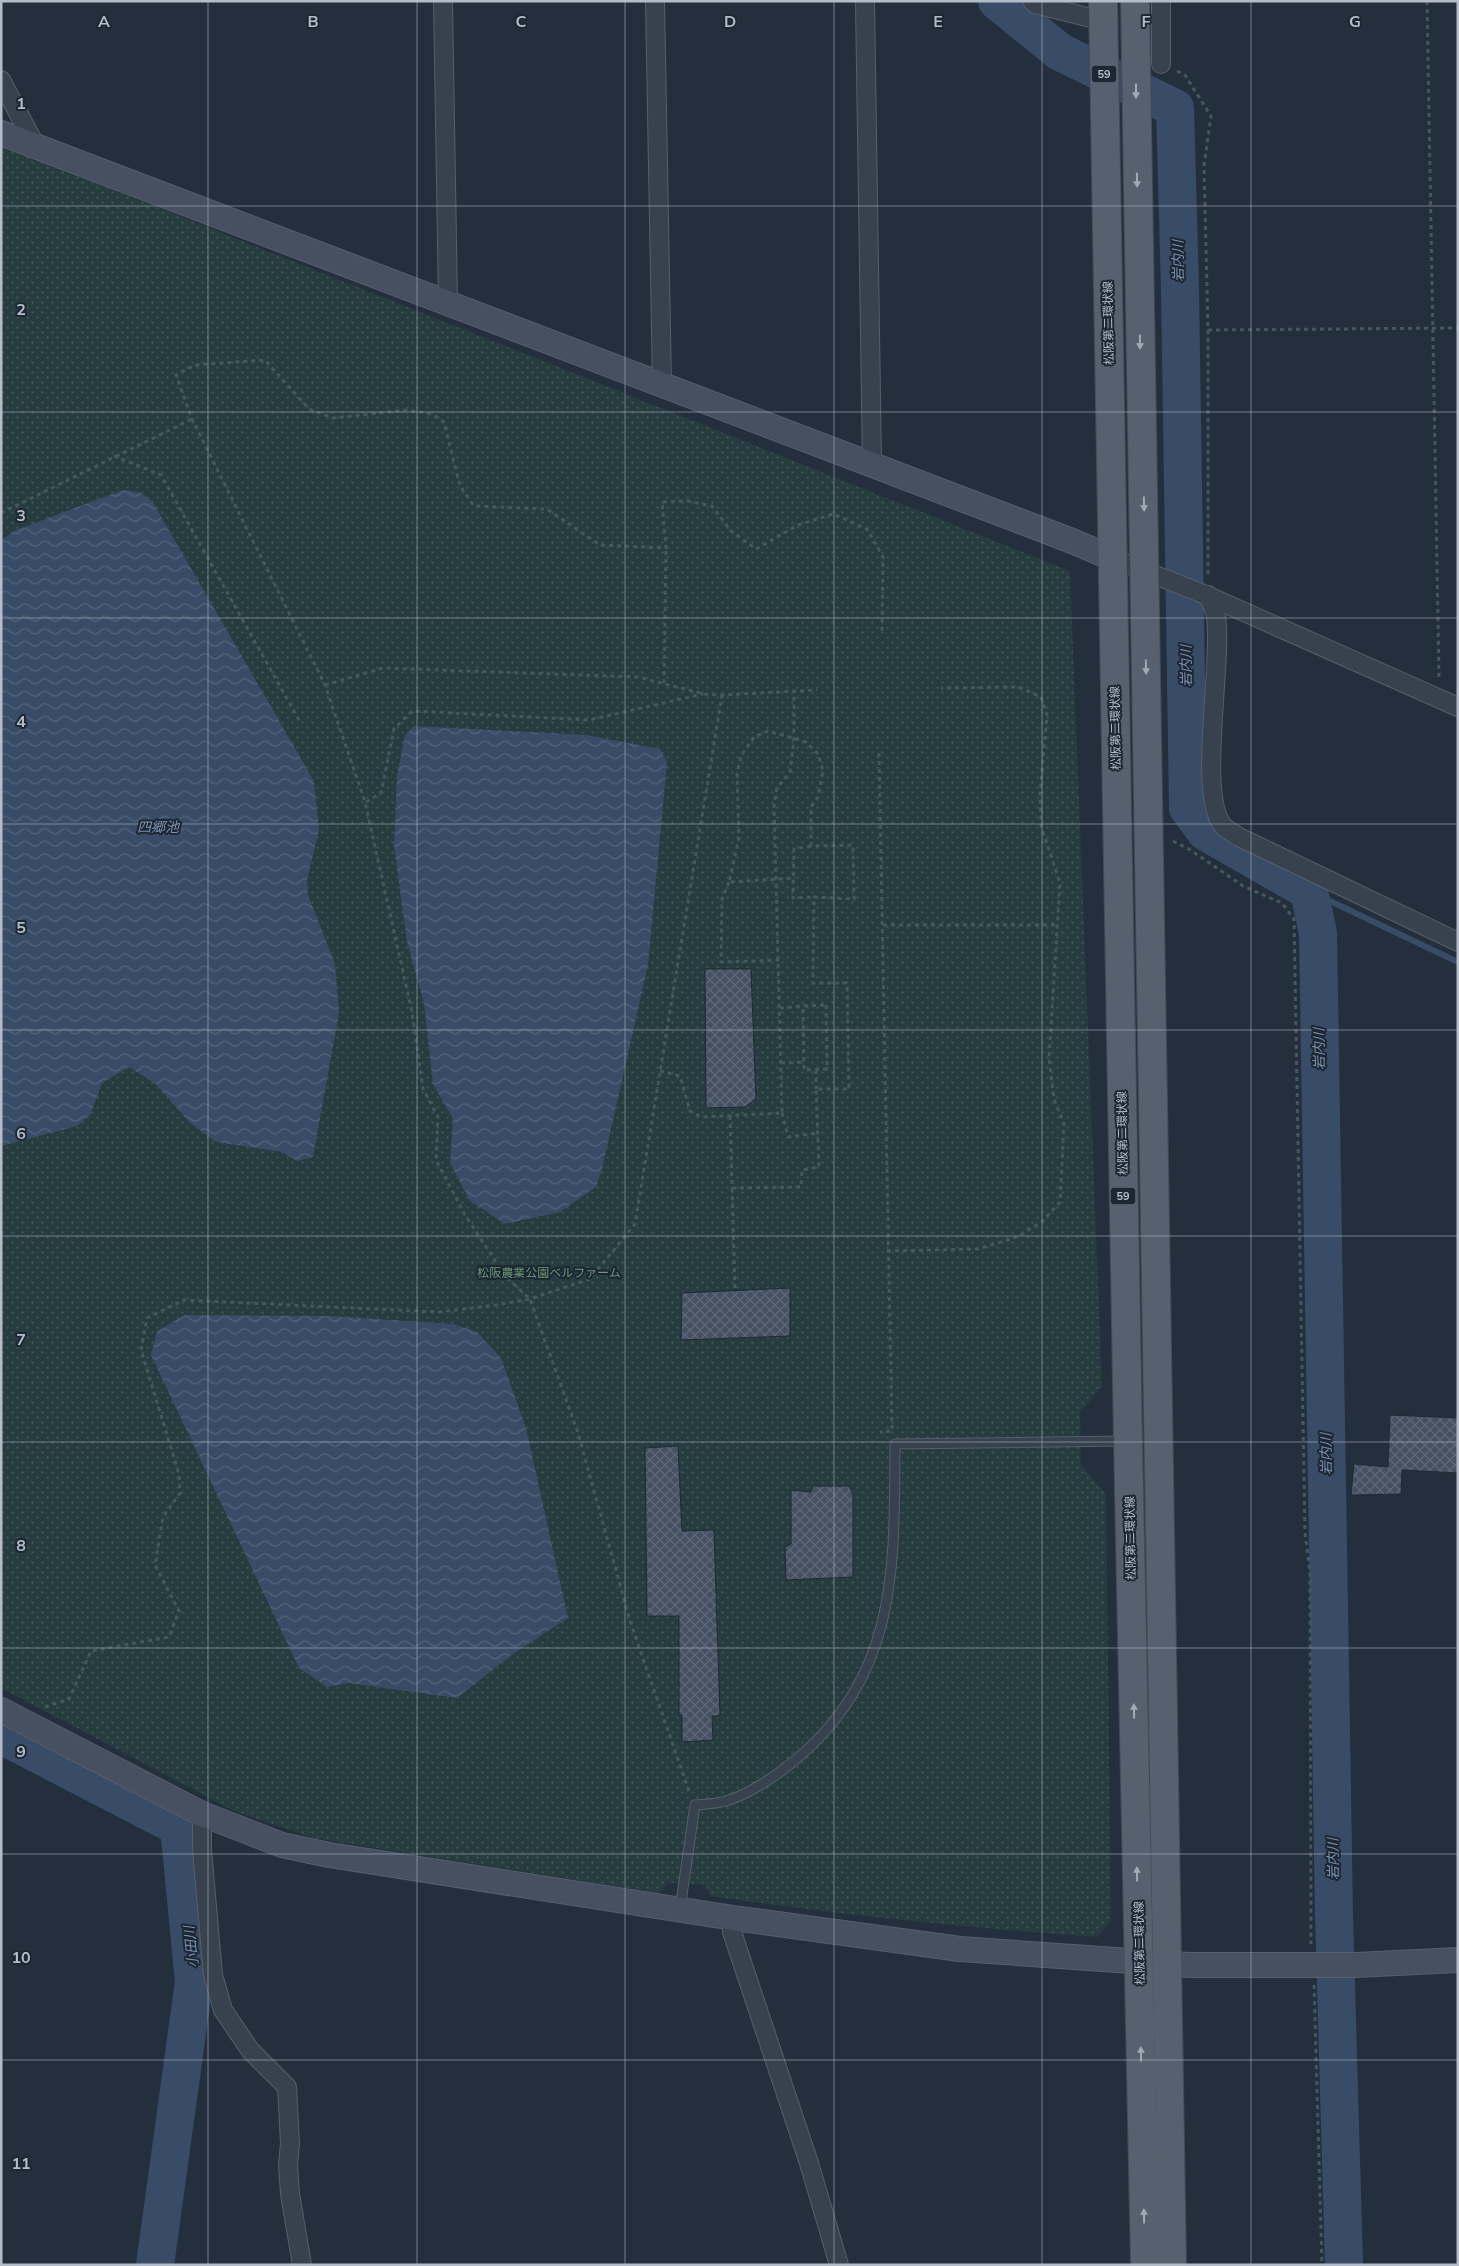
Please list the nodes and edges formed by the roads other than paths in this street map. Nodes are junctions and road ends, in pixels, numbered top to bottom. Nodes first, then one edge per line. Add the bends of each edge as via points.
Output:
1 (443, 1) edge
2 (655, 1) edge
3 (865, 1) edge
4 (1032, 1) edge
5 (1135, 1) edge
6 (1161, 1) edge
7 (1103, 11) edge
8 (1162, 64) road end
9 (1, 80) edge
10 (1, 133) edge
11 (36, 147) junction
12 (448, 303) junction
13 (662, 386) junction
14 (872, 465) junction
15 (1112, 558) junction
16 (1155, 575) junction
17 (1207, 595) junction
18 (1458, 707) edge
19 (1458, 942) edge
20 (1128, 1440) junction
21 (1, 1710) edge
22 (202, 1814) junction
23 (680, 1909) junction
24 (733, 1918) junction
25 (1458, 1960) edge
26 (1139, 1962) junction
27 (1166, 1964) junction
28 (302, 2265) edge
29 (839, 2265) edge
30 (1145, 2265) edge
31 (1172, 2265) edge

1 - 12 street
2 - 13 street
3 - 14 street
4 - 7 street via 1035,4
5 -> 16 main road, 59 via 1136,131
6 - 8 street
7 - 15 main road, 松阪第二環状線 / 59
9 - 11 street
10 - 11 street
11 - 12 street
12 - 13 street
13 - 14 street
14 - 15 street
15 - 16 street
15 - 20 main road, 松阪第二環状線 / 59
16 - 17 street
16 -> 27 main road, 59 via 1148,833
17 - 18 street
17 - 19 street via 1216,615 1218,642 1214,680 1212,798 1223,826 1239,837
20 - 23 lane via 895,1444 894,1556 882,1626 871,1661 840,1713 805,1752 782,1771 722,1802 695,1805
26 -> 20 main road, 松阪第二環状線 / 59
21 - 22 street
22 - 23 street via 282,1845 329,1855
22 - 28 street via 213,1975 223,2010 250,2050 287,2087 290,2194
23 - 24 street
24 - 26 street via 960,1948
24 - 29 street via 732,1932 809,2163
25 - 27 street via 1356,1965
26 - 27 street
30 -> 26 main road, 松阪第二環状線 / 59
27 - 31 main road, 59

